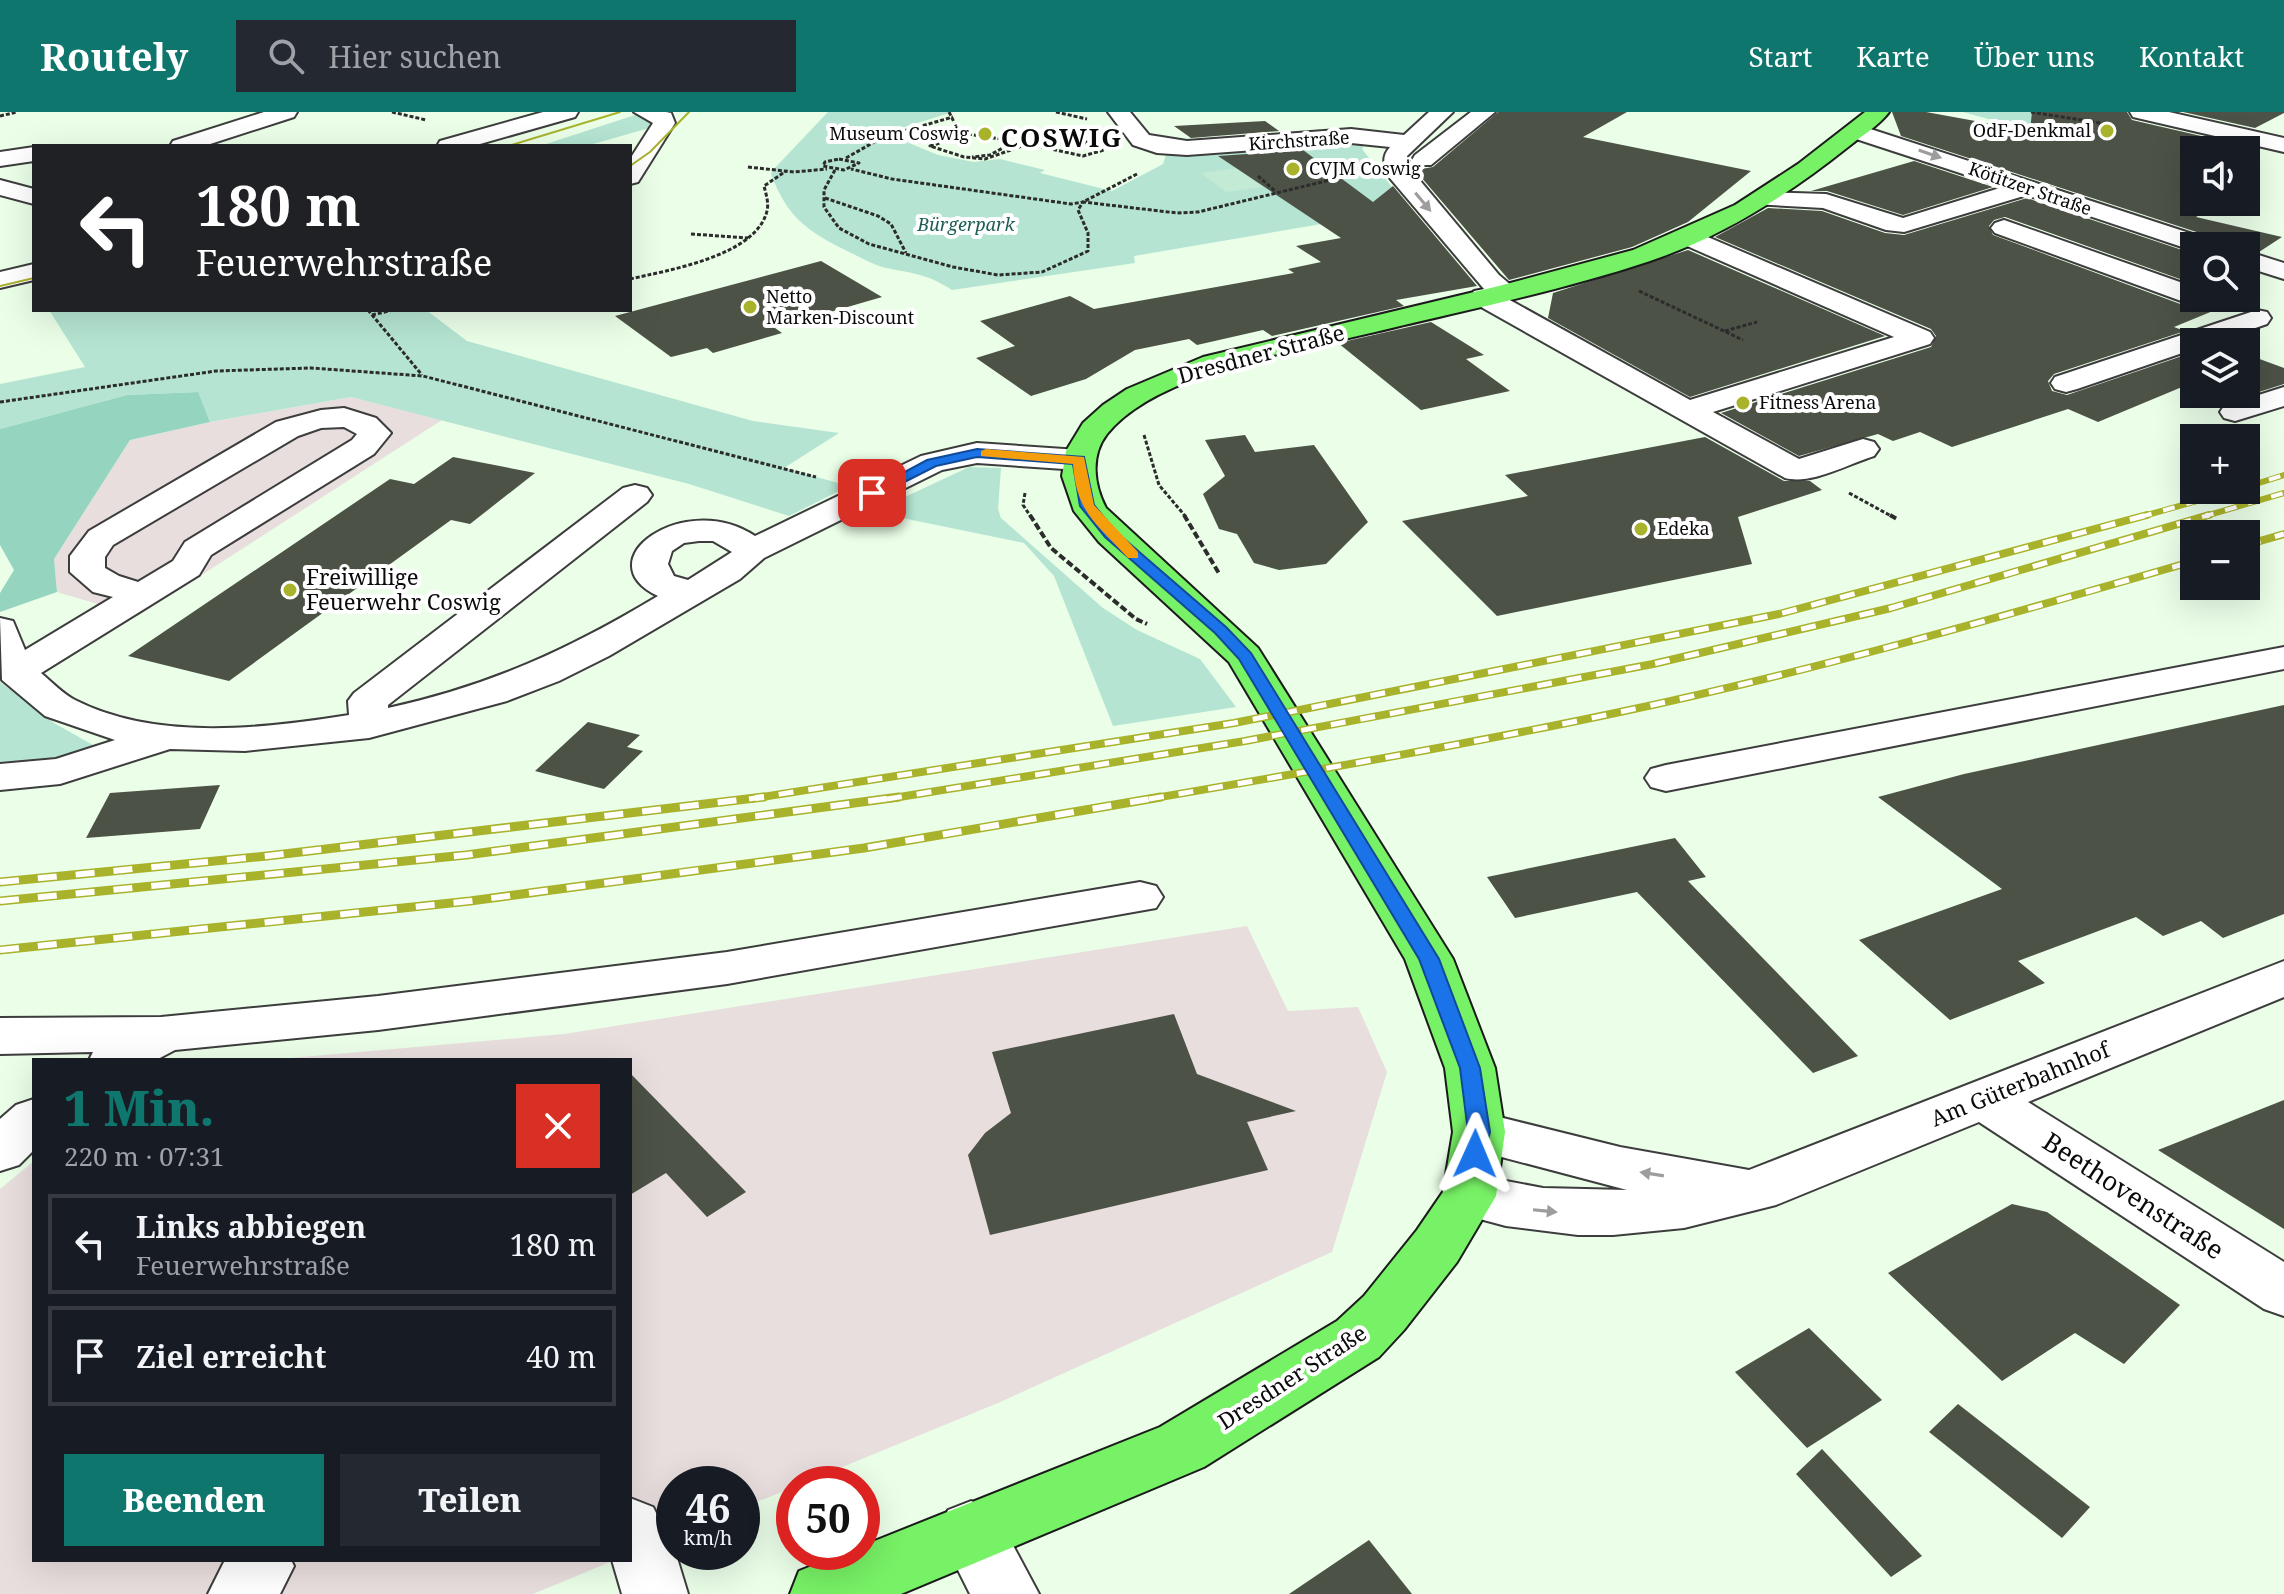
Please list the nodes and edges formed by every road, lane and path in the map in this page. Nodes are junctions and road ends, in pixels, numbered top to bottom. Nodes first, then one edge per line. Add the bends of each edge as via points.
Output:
1 (17, 112) edge
2 (286, 112) edge
3 (510, 112) edge
4 (645, 112) edge
5 (949, 112) edge
6 (1119, 112) edge
7 (1442, 112) edge
8 (1484, 112) edge
9 (1878, 112) edge
10 (2141, 112) edge
11 (562, 113) edge
12 (0, 116) edge
13 (954, 116) junction
14 (486, 119) dead end
15 (1855, 131) junction
16 (968, 134) junction
17 (1007, 140) junction
18 (1049, 140) junction
19 (1407, 142) junction
20 (1149, 143) junction
21 (187, 144) edge
22 (455, 144) edge
23 (1028, 144) junction
24 (2284, 145) edge
25 (1043, 147) junction
26 (31, 153) edge
27 (971, 157) junction
28 (846, 158) junction
29 (0, 159) edge
30 (748, 167) dead end
31 (827, 169) junction
32 (851, 169) junction
33 (835, 170) junction
34 (786, 171) junction
35 (1398, 171) junction
36 (632, 174) edge
37 (2027, 188) junction
38 (825, 198) junction
39 (1762, 199) junction
40 (1083, 202) junction
41 (2004, 228) dead end
42 (691, 234) dead end
43 (1687, 237) junction
44 (749, 238) junction
45 (2180, 238) edge
46 (907, 254) junction
47 (2260, 263) edge
48 (1594, 268) junction
49 (2284, 271) edge
50 (32, 272) edge
51 (632, 278) edge
52 (0, 280) edge
53 (2180, 291) edge
54 (1495, 294) junction
55 (2284, 306) edge
56 (370, 312) edge
57 (385, 312) edge
58 (2240, 312) edge
59 (372, 315) junction
60 (2257, 318) junction
61 (1757, 322) dead end
62 (1724, 331) junction
63 (1743, 340) dead end
64 (423, 376) junction
65 (2066, 383) dead end
66 (2284, 396) edge
67 (0, 402) edge
68 (1685, 411) junction
69 (2235, 412) dead end
70 (1100, 424) junction
71 (1863, 449) dead end
72 (1079, 460) junction
73 (872, 493) junction
74 (635, 495) dead end
75 (1861, 499) dead end
76 (1897, 519) dead end
77 (752, 551) junction
78 (692, 591) junction
79 (143, 595) junction
80 (0, 629) edge
81 (1221, 630) junction
82 (2284, 658) edge
83 (16, 672) junction
84 (369, 726) junction
85 (167, 737) junction
86 (0, 777) edge
87 (1666, 778) dead end
88 (1140, 897) dead end
89 (2284, 978) edge
90 (166, 1033) junction
91 (0, 1036) edge
92 (118, 1058) edge
93 (1983, 1099) junction
94 (32, 1121) edge
95 (1479, 1132) junction
96 (0, 1150) edge
97 (1757, 1190) junction
98 (1469, 1196) junction
99 (2284, 1292) edge
100 (632, 1532) edge
101 (971, 1532) junction
102 (259, 1562) edge
103 (241, 1594) edge
104 (655, 1594) edge
105 (823, 1594) edge
106 (1006, 1594) edge

1 - 12 path
2 - 21 street
3 - 14 street
4 - 36 street via 664,123
5 - 13 path
6 - 20 street
7 - 19 street
8 - 35 street
9 - 15 main road, Dresdner Straße
10 - 24 street
11 - 22 street
13 - 16 path via 956,126
13 - 28 path via 866,143
15 -> 37 street, Kötitzer Straße
15 - 39 main road, Dresdner Straße
16 - 17 path
16 - 27 path via 930,146
17 - 23 path
17 - 27 path via 1010,144 1004,149
18 - 18 path via 1070,129 1093,133 1094,138 1079,146
18 - 25 path
19 - 20 street, Kirchstraße via 1351,136 1187,148
19 - 35 street via 1396,154
20 - 25 path via 1124,142 1083,156
20 - 40 path via 1155,164
23 - 25 path
23 - 27 path via 995,158
26 - 29 street
28 - 31 path via 825,162
28 - 32 path via 859,163
30 - 34 path
31 - 33 path
31 - 34 path
32 - 33 path
32 - 40 path via 892,179
33 - 38 path
34 - 44 path via 764,186 768,208
35 - 40 path via 1198,212
35 -> 54 street via 1490,281
37 - 39 street via 1904,225 1826,201
37 - 45 street, Kötitzer Straße
38 - 46 path via 891,224
38 - 46 path via 828,215 853,240
39 - 43 main road, Dresdner Straße
40 - 46 path via 1078,210 1088,233 1088,251 1047,272 981,273
41 - 53 street
42 - 44 path
43 - 48 main road, Dresdner Straße
43 - 68 street via 1920,338
44 - 51 path via 725,252
47 - 49 street
48 - 54 main road, Dresdner Straße
48 - 62 path
50 - 52 street
54 - 68 street
54 - 70 main road, Dresdner Straße via 1213,363 1168,379 1113,410
55 - 60 street
56 - 59 path
57 - 59 path
58 - 60 street
59 - 64 path
60 - 65 street
61 - 62 path
62 - 63 path
64 - 67 path via 311,368 216,371
64 - 73 path
66 - 69 street
68 - 71 street via 1796,471
70 - 72 main road, Dresdner Straße via 1086,440
70 - 81 path via 1143,434 1159,485 1182,511 1231,599
72 - 73 street via 977,453 932,463
72 - 81 main road, Dresdner Straße via 1087,506 1110,534
73 - 77 street
74 - 84 street via 368,701
75 - 76 path
77 - 78 street via 742,563
77 - 78 street via 734,535 714,531 666,538 653,548 649,560 655,578 665,587
78 - 84 street via 597,649 506,687
79 - 79 street via 187,568 197,549 363,447 375,433 365,422 344,417 287,429 101,538 87,556 88,572 106,584
79 - 83 street
80 - 83 street
81 - 95 main road, Dresdner Straße via 1245,656 1429,959 1470,1068
82 - 87 street
83 - 85 street via 47,700 102,725
84 - 85 street via 256,739
85 - 86 street via 60,771
88 - 90 street via 727,968 378,1013
89 - 93 street, Am Güterbahnhof
90 - 91 street
90 - 92 street
93 - 97 street, Am Güterbahnhof
93 - 99 street, Beethovenstraße
94 - 96 street
97 -> 95 street via 1620,1168
95 - 98 main road, Dresdner Straße
98 -> 97 street, Am Güterbahnhof via 1516,1208 1596,1216 1702,1205
98 - 101 main road, Dresdner Straße via 1437,1246 1358,1339 1182,1447
100 - 104 street
101 - 105 main road, Dresdner Straße
101 - 106 street
102 - 103 street

